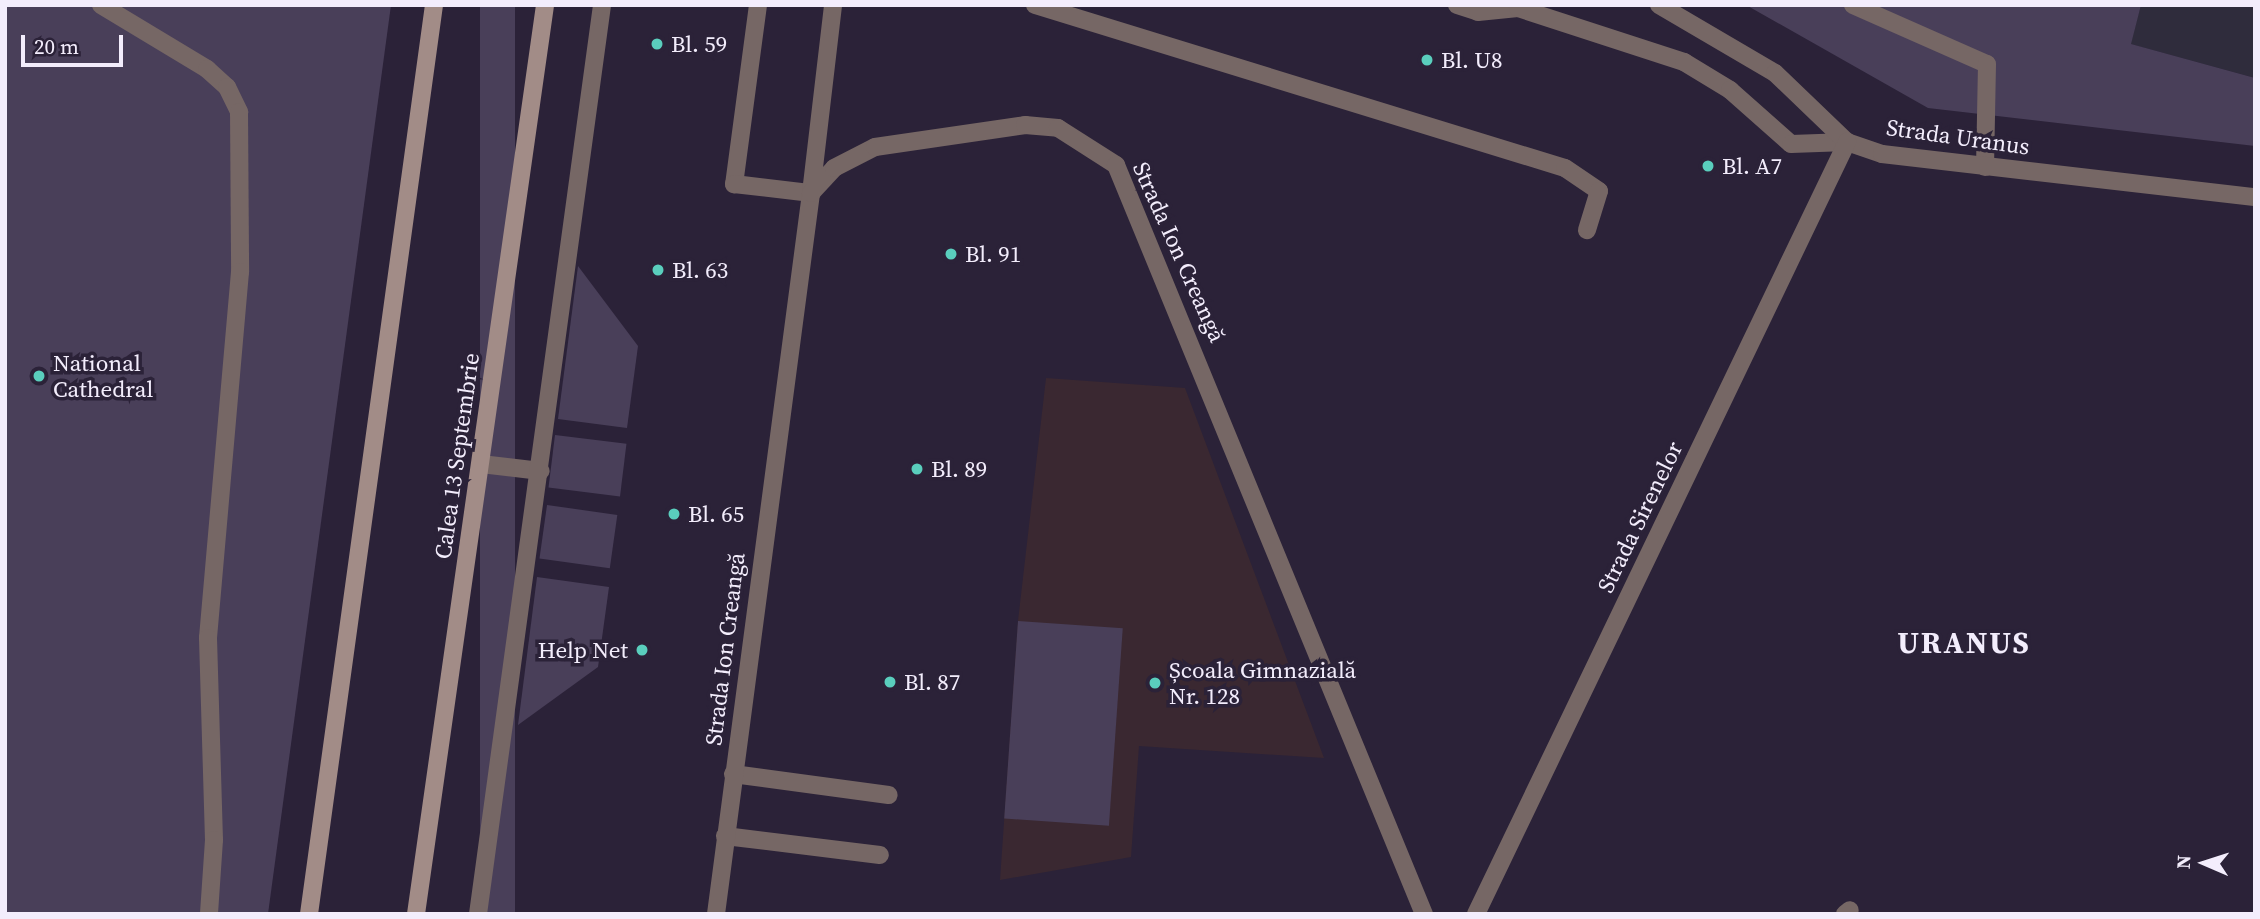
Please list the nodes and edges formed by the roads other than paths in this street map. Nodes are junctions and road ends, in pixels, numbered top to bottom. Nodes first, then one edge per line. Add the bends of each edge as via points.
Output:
1 (101, 5) edge
2 (434, 5) edge
3 (545, 5) edge
4 (603, 5) edge
5 (758, 5) edge
6 (833, 5) edge
7 (1035, 5) edge
8 (1457, 5) edge
9 (1659, 5) edge
10 (1853, 5) edge
11 (1479, 9) edge
12 (1847, 142) junction
13 (1985, 167) junction
14 (811, 193) junction
15 (2255, 197) edge
16 (1587, 230) dead end
17 (481, 464) junction
18 (541, 471) junction
19 (733, 775) junction
20 (889, 795) dead end
21 (725, 836) junction
22 (880, 855) dead end
23 (209, 914) edge
24 (309, 914) edge
25 (415, 914) edge
26 (478, 914) edge
27 (716, 914) edge
28 (1424, 914) edge
29 (1476, 914) edge

1 - 23 street via 207,69 227,87 239,112 240,272 208,638 214,840
2 - 24 main road
3 - 17 main road, Calea 13 Septembrie
4 - 18 street
5 - 14 street via 734,184
6 - 14 street
7 - 16 street via 1565,168 1599,191
8 - 11 street
9 - 12 street via 1775,73 1817,106
10 - 13 street via 1987,64
11 - 12 street via 1518,8 1684,62 1730,90 1791,144
12 - 13 street, Strada Uranus via 1882,154
12 - 29 street, Strada Sirenelor
13 - 15 street, Strada Uranus
14 - 19 street, Strada Ion Creangă
14 - 28 street, Strada Ion Creangă via 834,168 875,147 1025,125 1058,128 1116,165
17 - 18 street
17 - 25 main road, Calea 13 Septembrie
18 - 26 street
19 - 20 street
19 - 21 street, Strada Ion Creangă
21 - 22 street
21 - 27 street, Strada Ion Creangă

